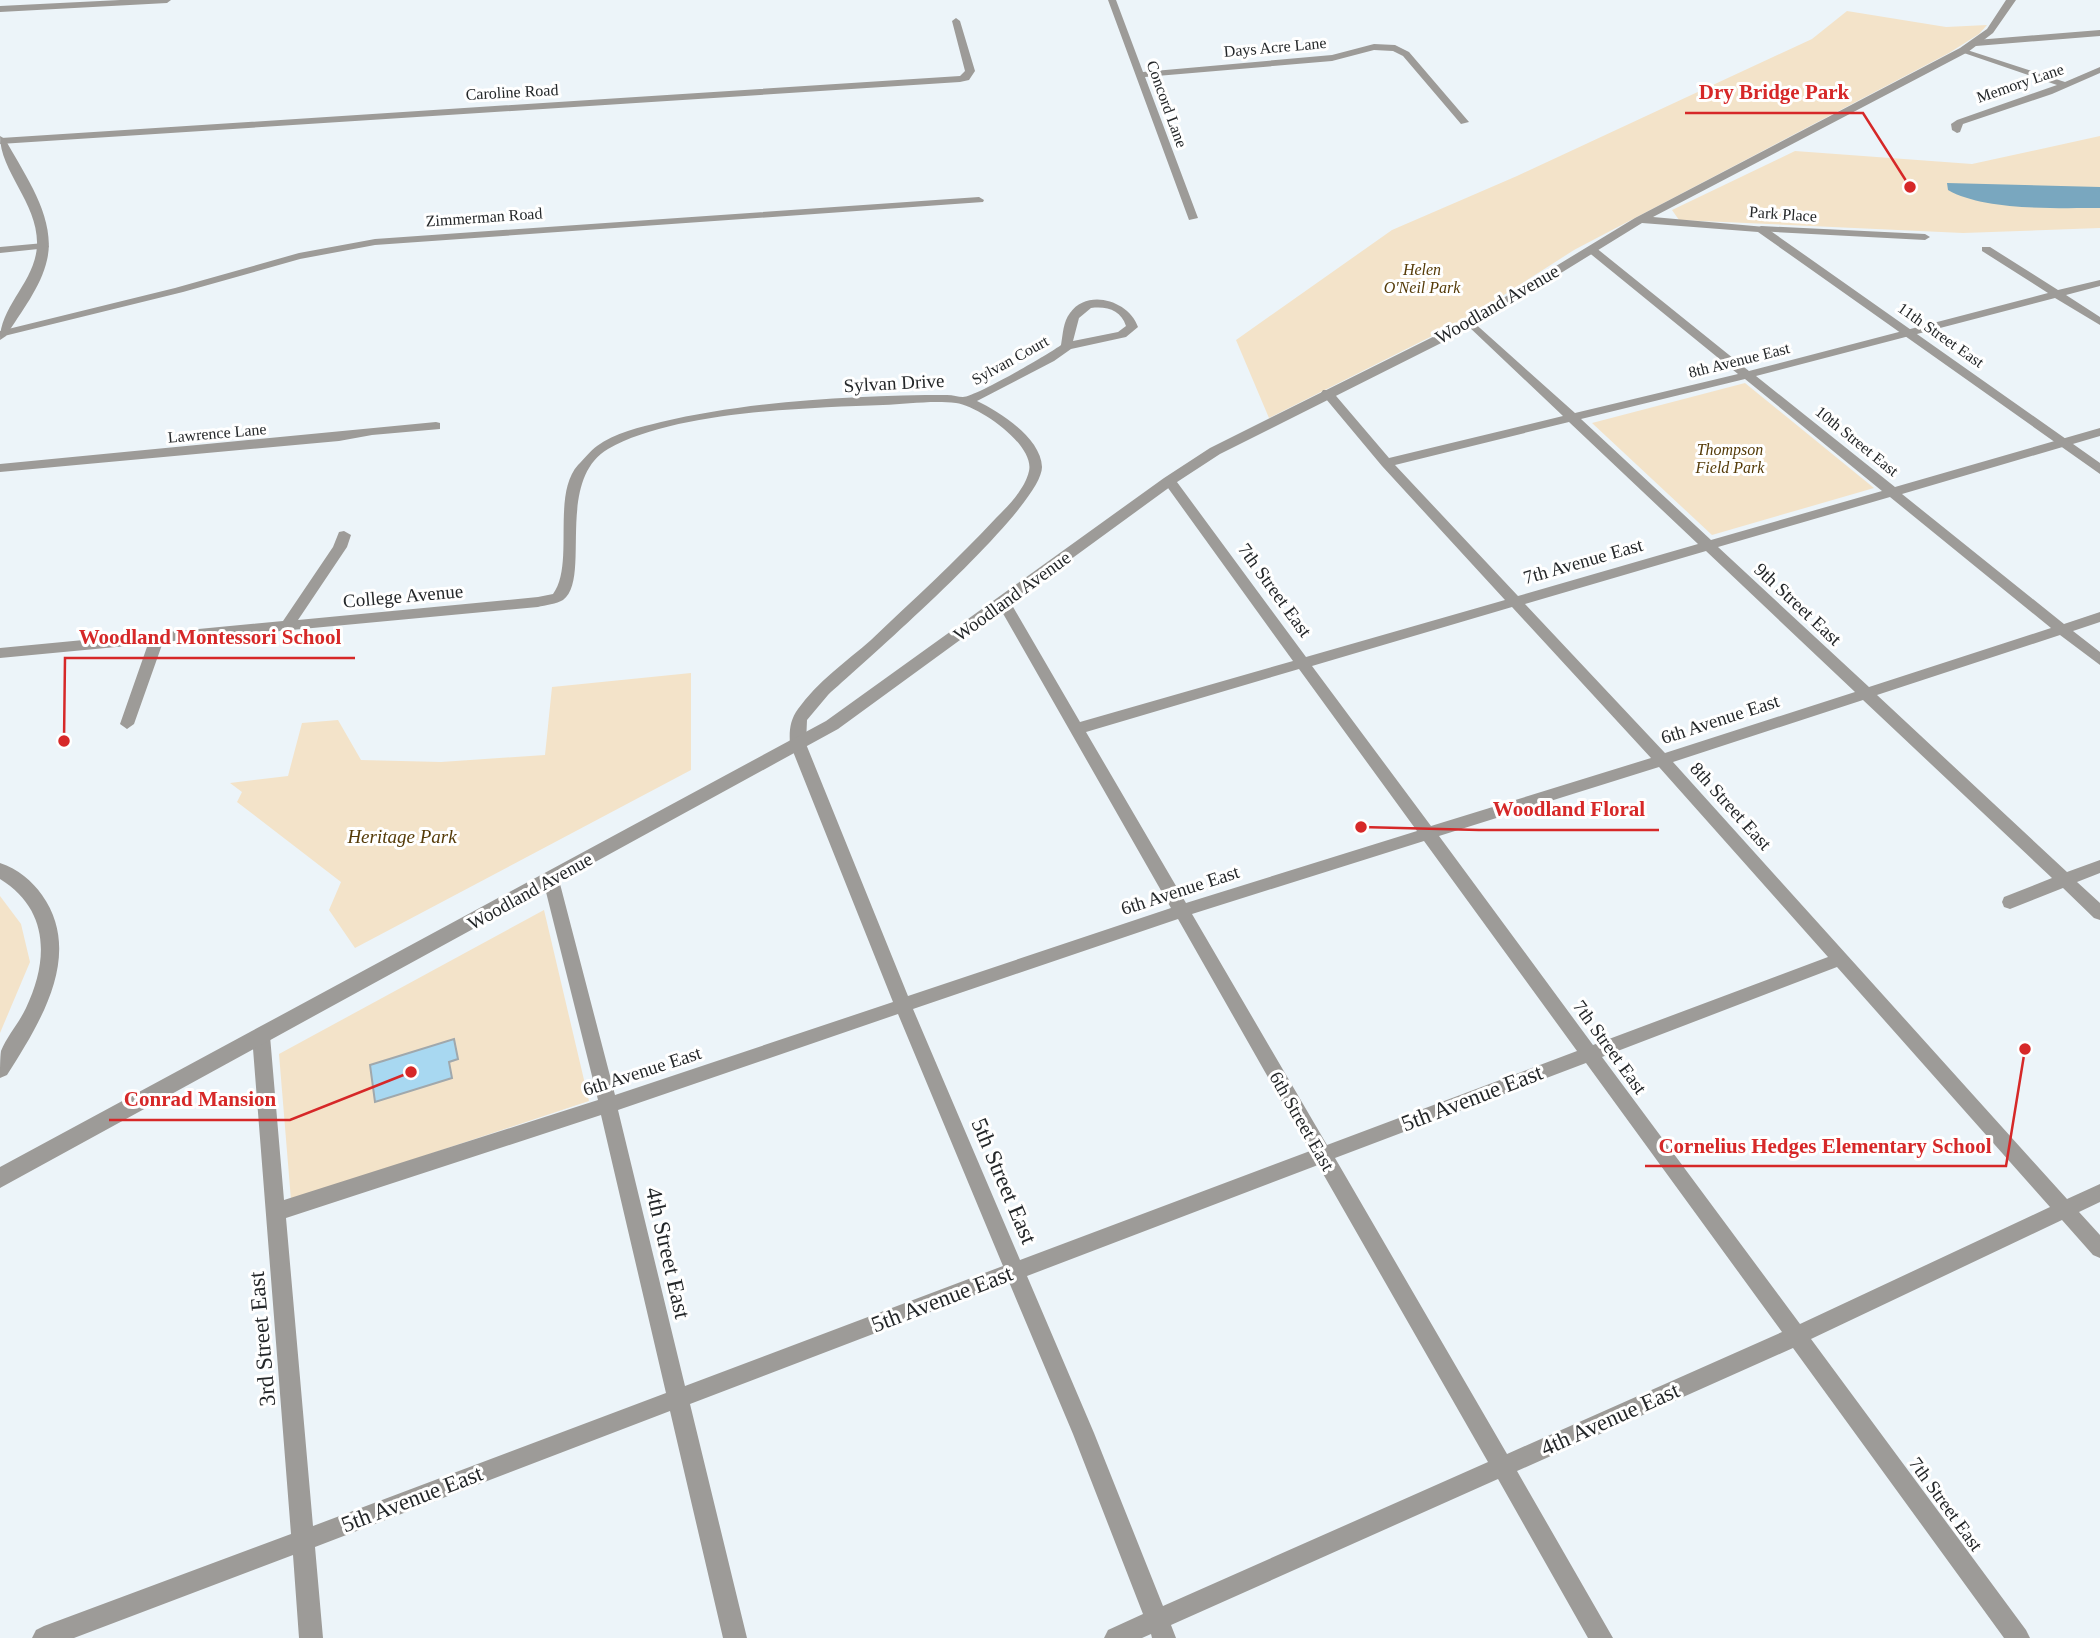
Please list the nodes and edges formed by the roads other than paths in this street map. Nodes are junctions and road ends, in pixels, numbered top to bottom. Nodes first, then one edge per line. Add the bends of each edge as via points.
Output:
1 (167, 0) edge
2 (1112, 0) edge
3 (2011, 0) edge
4 (0, 9) edge
5 (956, 21) dead end
6 (2100, 33) edge
7 (1970, 47) junction
8 (2100, 70) edge
9 (1139, 75) junction
10 (2065, 85) junction
11 (1464, 122) dead end
12 (1957, 130) dead end
13 (1, 140) edge
14 (5, 157) edge
15 (979, 200) dead end
16 (1193, 218) dead end
17 (1639, 220) junction
18 (1761, 229) junction
19 (1925, 237) dead end
20 (44, 246) junction
21 (1591, 249) junction
22 (1986, 249) dead end
23 (0, 250) edge
24 (2100, 283) edge
25 (2057, 295) junction
26 (2100, 322) edge
27 (1471, 323) junction
28 (1907, 333) junction
29 (1, 335) edge
30 (1067, 346) junction
31 (1747, 374) junction
32 (1327, 393) junction
33 (968, 401) junction
34 (1572, 418) junction
35 (436, 426) dead end
36 (2100, 432) edge
37 (2062, 443) junction
38 (1385, 463) junction
39 (0, 468) edge
40 (2100, 470) edge
41 (1169, 481) junction
42 (1892, 492) junction
43 (344, 535) dead end
44 (1708, 545) junction
45 (558, 597) joint
46 (1513, 602) junction
47 (1004, 603) junction
48 (2100, 617) edge
49 (287, 626) junction
50 (2062, 629) junction
51 (157, 638) junction
52 (0, 653) edge
53 (2100, 660) edge
54 (1302, 663) junction
55 (1865, 693) junction
56 (127, 724) dead end
57 (1076, 729) junction
58 (798, 744) junction
59 (1662, 760) junction
60 (1427, 832) junction
61 (2100, 866) edge
62 (0, 870) edge
63 (551, 880) junction
64 (2065, 880) junction
65 (2010, 902) dead end
66 (1182, 911) junction
67 (2100, 913) edge
68 (1840, 959) junction
69 (903, 1006) junction
70 (261, 1037) junction
71 (1589, 1054) junction
72 (0, 1069) edge
73 (608, 1105) junction
74 (1322, 1155) junction
75 (0, 1178) edge
76 (2100, 1193) edge
77 (2064, 1209) junction
78 (275, 1212) junction
79 (2100, 1250) edge
80 (1015, 1271) junction
81 (1796, 1336) junction
82 (677, 1399) junction
83 (1502, 1466) junction
84 (303, 1540) junction
85 (1160, 1629) edge
86 (44, 1638) edge
87 (311, 1638) edge
88 (735, 1638) edge
89 (1116, 1638) edge
90 (1601, 1638) edge
91 (2018, 1638) edge

1 - 4 street
2 - 9 street, Concord Lane
3 - 7 street, Woodland Avenue via 1990,31
5 - 13 street, Caroline Road via 970,71 960,79
6 - 7 street
7 - 10 street
7 - 17 street, Woodland Avenue
8 - 10 street, Memory Lane
9 - 11 street, Days Acre Lane via 1395,48 1406,54
9 - 16 street, Concord Lane
10 - 12 street, Memory Lane via 1960,122
13 - 14 street
14 - 20 street via 38,216
15 - 29 street, Zimmerman Road via 375,242 299,256
17 - 18 street, Park Place
17 - 21 street, Woodland Avenue
18 - 19 street, Park Place
18 - 28 street, 11th Street East
20 - 23 street
20 - 29 street via 35,275
21 - 27 street, Woodland Avenue
21 - 31 street, 10th Street East
22 - 25 street
24 - 25 street, 8th Avenue East
25 - 26 street
25 - 28 street, 8th Avenue East
27 - 32 street, Woodland Avenue
27 - 34 street, 9th Street East
28 - 31 street, 8th Avenue East
28 - 37 street, 11th Street East
30 - 30 street, Sylvan Court via 1075,313 1082,308 1110,304 1130,317 1132,327 1122,335
30 - 33 street, Sylvan Court
31 - 34 street, 8th Avenue East
31 - 42 street, 10th Street East
32 - 38 street, 8th Street East
32 - 41 street, Woodland Avenue via 1215,451
33 - 45 street, Sylvan Drive via 723,413 658,426 611,442 592,454 580,471 566,580
33 - 58 street, Sylvan Drive via 999,420 1027,446 1035,463 1032,484 994,530 799,717
34 - 38 street, 8th Avenue East
34 - 44 street, 9th Street East
35 - 39 street, Lawrence Lane
36 - 37 street, 7th Avenue East
37 - 40 street, 11th Street East
37 - 42 street, 7th Avenue East
38 - 46 street, 8th Street East
41 - 47 street, Woodland Avenue
41 - 54 street, 7th Street East
42 - 44 street, 7th Avenue East
42 - 50 street, 10th Street East
43 - 49 street
44 - 46 street, 7th Avenue East
44 - 55 street, 9th Street East
45 - 49 street, College Avenue
46 - 54 street, 7th Avenue East
46 - 59 street, 8th Street East
47 - 57 street, 6th Street East
47 - 58 street, Woodland Avenue via 832,725
48 - 50 street, 6th Avenue East
49 - 51 street, College Avenue
50 - 53 street, 10th Street East
50 - 55 street, 6th Avenue East
51 - 52 street, College Avenue
51 - 56 street
54 - 57 street, 7th Avenue East
54 - 60 street, 7th Street East
55 - 59 street, 6th Avenue East
55 - 64 street, 9th Street East
57 - 66 street, 6th Street East
58 - 63 street, Woodland Avenue
58 - 69 street, 5th Street East
59 - 60 street, 6th Avenue East
59 - 68 street, 8th Street East
60 - 66 street, 6th Avenue East
60 - 71 street, 7th Street East
61 - 64 street
62 - 72 street via 26,887 42,911 51,956 37,1005
63 - 70 street, Woodland Avenue
63 - 73 street, 4th Street East
64 - 65 street
64 - 67 street, 9th Street East
66 - 69 street, 6th Avenue East
66 - 74 street, 6th Street East
68 - 71 street, 5th Avenue East
68 - 77 street, 8th Street East
69 - 73 street, 6th Avenue East
69 - 80 street, 5th Street East
70 - 75 street, Woodland Avenue
70 - 78 street, 3rd Street East
71 - 74 street, 5th Avenue East
71 - 81 street, 7th Street East
73 - 78 street, 6th Avenue East
73 - 82 street, 4th Street East
74 - 80 street, 5th Avenue East
74 - 83 street, 6th Street East
76 - 77 street, 4th Avenue East
77 - 79 street, 8th Street East
77 - 81 street, 4th Avenue East
78 - 84 street, 3rd Street East
80 - 82 street, 5th Avenue East
80 - 85 street, 5th Street East
81 - 83 street, 4th Avenue East
81 - 91 street, 7th Street East
82 - 84 street, 5th Avenue East
82 - 88 street, 4th Street East
83 - 85 street, 4th Avenue East
83 - 90 street, 6th Street East
84 - 86 street, 5th Avenue East
84 - 87 street, 3rd Street East
85 - 89 street, 4th Avenue East

